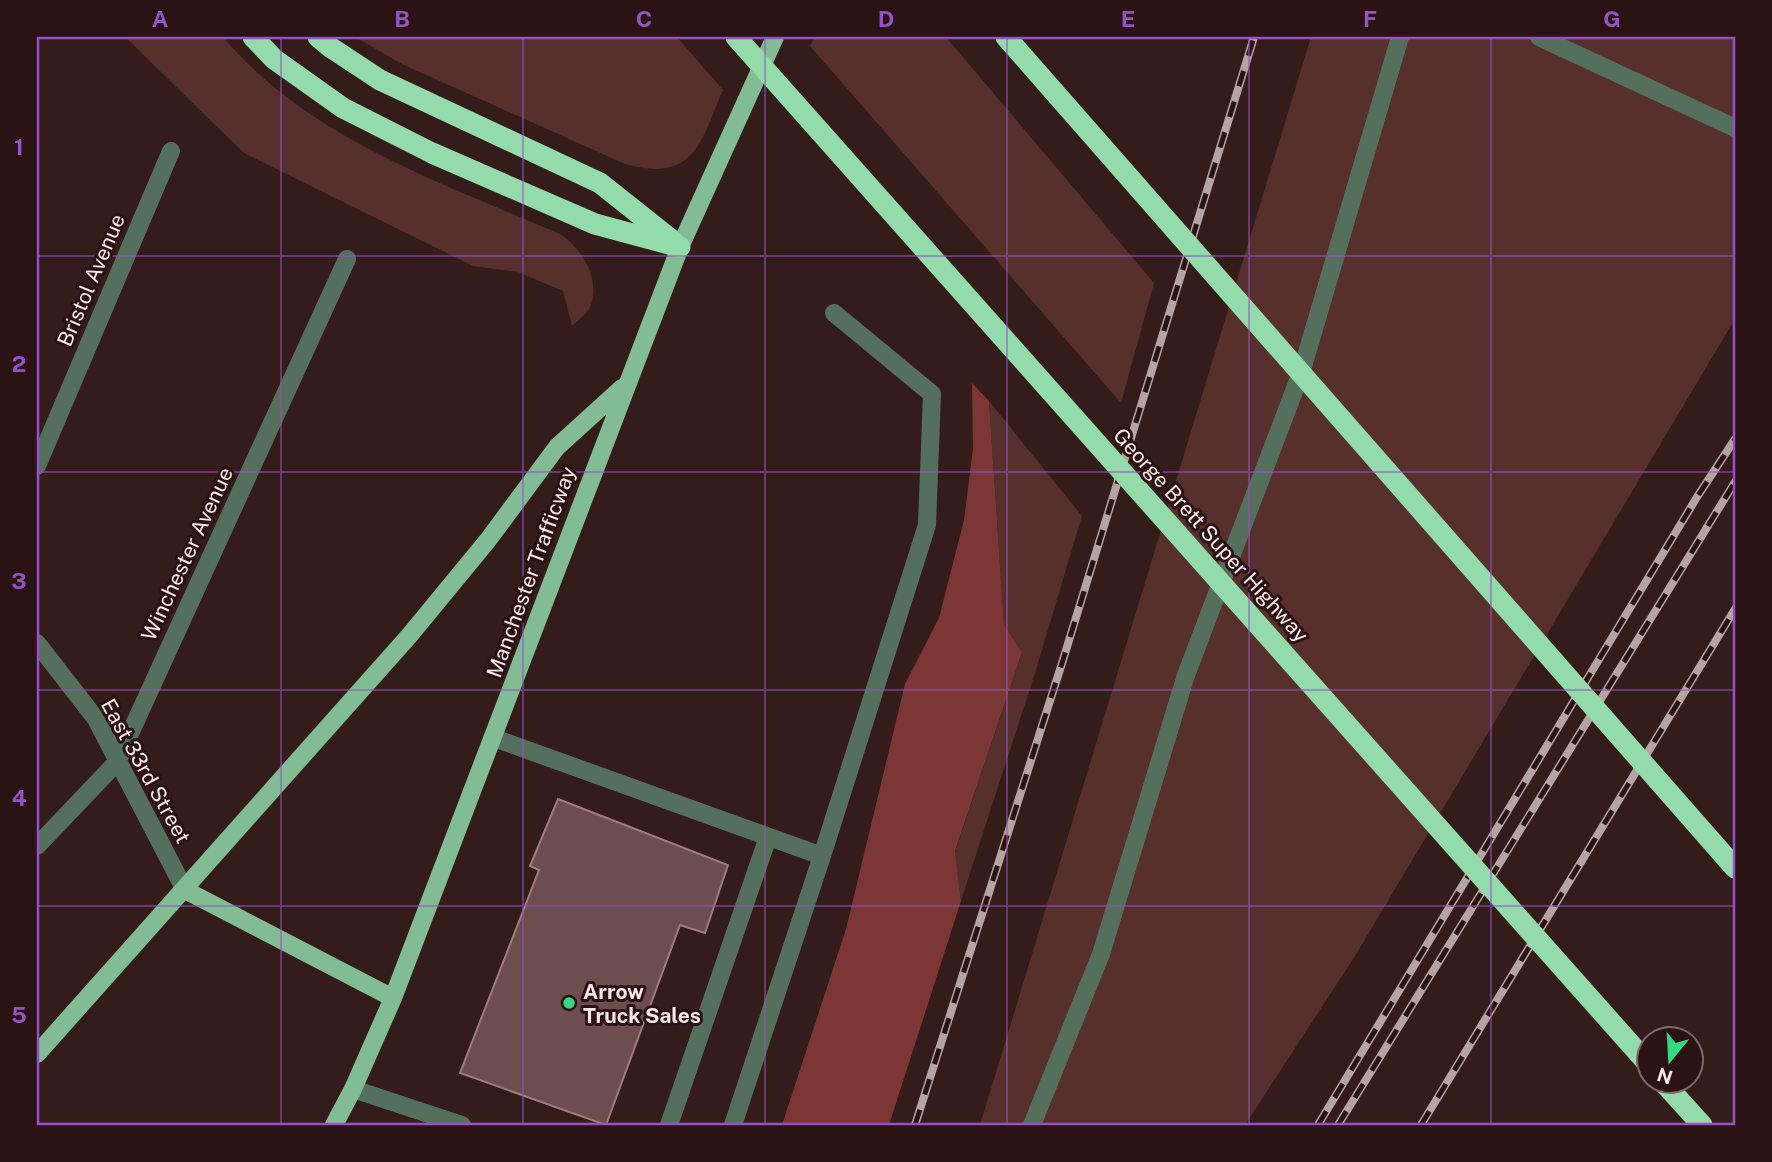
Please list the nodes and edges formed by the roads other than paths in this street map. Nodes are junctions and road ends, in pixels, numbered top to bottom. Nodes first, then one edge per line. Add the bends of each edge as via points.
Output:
1 (253, 37) edge
2 (318, 37) edge
3 (736, 37) edge
4 (775, 37) edge
5 (1006, 37) edge
6 (1400, 37) edge
7 (1539, 37) edge
8 (1735, 128) edge
9 (171, 151) dead end
10 (680, 247) junction
11 (347, 259) dead end
12 (834, 313) dead end
13 (625, 386) junction
14 (37, 466) edge
15 (37, 643) edge
16 (494, 738) junction
17 (117, 762) junction
18 (768, 837) junction
19 (37, 846) edge
20 (822, 856) junction
21 (1735, 868) edge
22 (185, 890) junction
23 (393, 998) junction
24 (1636, 1050) edge
25 (37, 1054) edge
26 (353, 1089) junction
27 (1676, 1096) edge
28 (334, 1125) edge
29 (462, 1125) edge
30 (669, 1125) edge
31 (733, 1125) edge
32 (1032, 1125) edge
33 (1702, 1125) edge

1 - 10 highway via 274,59 343,108 432,153 595,224
2 - 10 highway via 380,80 600,183
3 - 24 highway, George Brett Super Highway, bridge
4 - 10 main road, Manchester Trafficway
5 - 21 highway, bridge
6 - 32 street via 1301,373 1186,675 1101,954
7 - 8 street
9 - 14 street, Bristol Avenue
10 - 13 main road, Manchester Trafficway
11 - 17 street, Winchester Avenue
12 - 20 street via 932,394 927,525
13 - 16 main road, Manchester Trafficway
13 - 22 main road via 558,447 409,636
15 - 17 street, East 33rd Street via 96,719
16 - 18 street
16 - 23 main road, Manchester Trafficway
17 - 19 street, Winchester Avenue
17 - 22 street, East 33rd Street
18 - 20 street
18 - 30 street
20 - 31 street
22 - 23 main road
22 - 25 main road
23 - 26 main road, Manchester Trafficway
26 - 28 main road, Manchester Trafficway
26 - 29 street
27 - 33 highway

